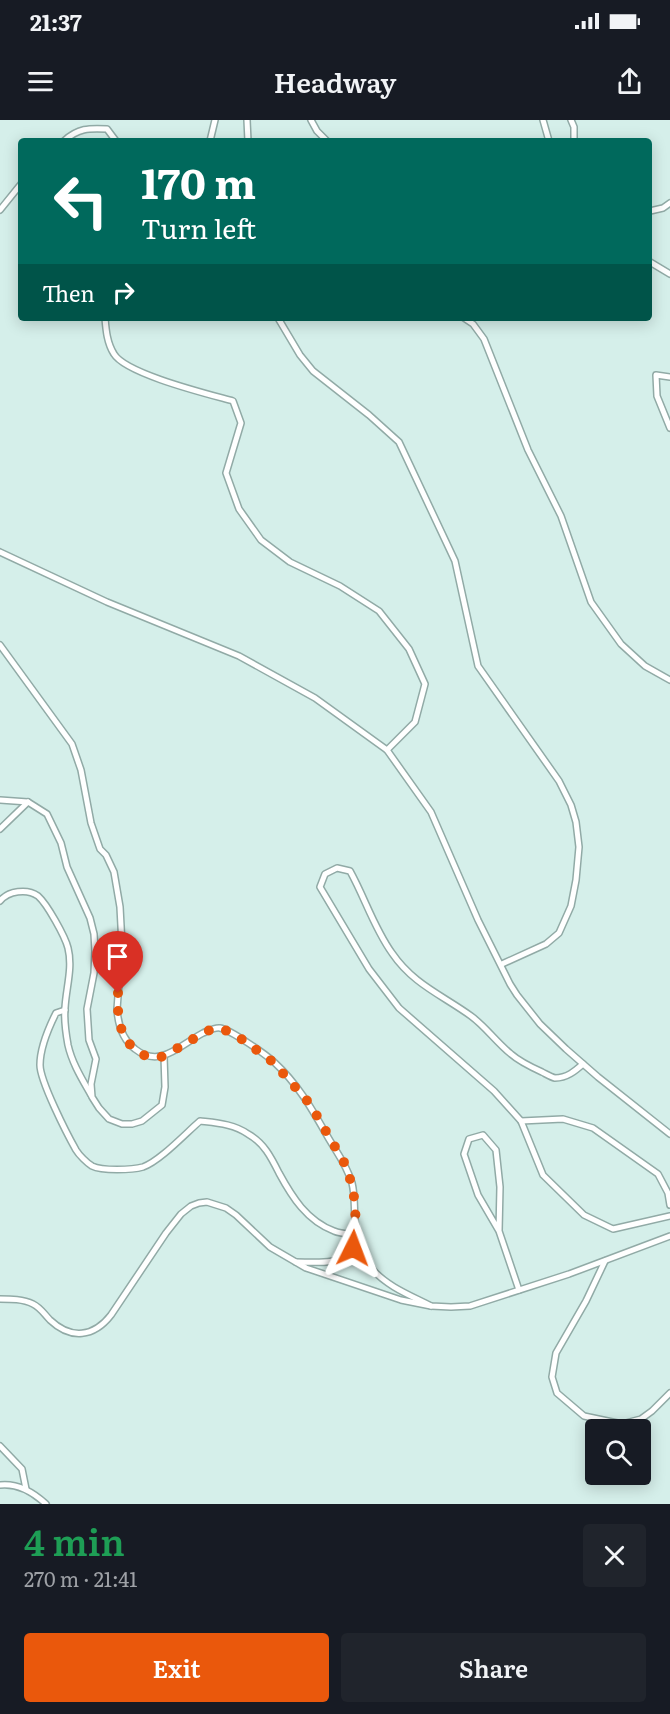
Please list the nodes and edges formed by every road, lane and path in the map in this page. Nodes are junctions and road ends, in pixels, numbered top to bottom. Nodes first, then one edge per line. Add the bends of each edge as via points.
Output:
1 (215, 120) edge
2 (247, 120) edge
3 (311, 120) edge
4 (543, 120) edge
5 (572, 120) edge
6 (67, 138) edge
7 (114, 138) edge
8 (211, 138) edge
9 (248, 138) edge
10 (324, 138) edge
11 (548, 138) edge
12 (574, 138) edge
13 (18, 188) edge
14 (670, 203) edge
15 (0, 210) edge
16 (652, 211) edge
17 (652, 263) edge
18 (670, 274) edge
19 (105, 321) edge
20 (280, 321) edge
21 (469, 321) edge
22 (670, 377) edge
23 (670, 428) edge
24 (0, 552) edge
25 (0, 645) edge
26 (670, 680) edge
27 (387, 750) junction
28 (0, 800) edge
29 (28, 802) junction
30 (0, 829) edge
31 (0, 901) edge
32 (502, 964) junction
33 (64, 1010) junction
34 (164, 1056) junction
35 (583, 1064) junction
36 (92, 1097) junction
37 (521, 1121) junction
38 (670, 1134) edge
39 (670, 1205) edge
40 (670, 1216) edge
41 (500, 1231) junction
42 (357, 1235) junction
43 (670, 1236) edge
44 (605, 1261) junction
45 (295, 1262) junction
46 (519, 1290) junction
47 (0, 1299) edge
48 (431, 1306) junction
49 (670, 1393) edge
50 (0, 1446) edge
51 (0, 1485) edge
52 (26, 1489) junction
53 (46, 1504) edge

1 - 8 lane
2 - 9 lane
3 - 10 lane
4 - 11 lane
5 - 12 lane
6 - 7 lane via 90,128 107,129
13 - 15 lane
14 - 16 lane
17 - 18 lane
19 - 27 lane via 114,356 180,387 233,401 241,423 226,473 239,509 261,540 290,562 340,586 379,611 409,649 425,684 415,722
20 - 32 lane via 313,371 399,442 455,561 478,666 559,781 571,805 579,847 571,906 559,933 546,944
21 - 26 lane via 484,339 528,450 561,516 591,602 621,644 645,666
22 - 23 lane via 656,375 657,396
24 - 27 lane via 107,602 239,656 315,698
25 - 34 lane via 72,744 91,823 114,872 120,908 118,1017 123,1036 148,1057
27 - 32 lane via 431,812 478,920
28 - 29 lane
29 - 30 lane
29 - 36 lane via 47,814 94,934 94,973 87,1009 89,1040 96,1059
31 - 33 lane via 5,894 30,893 38,896 55,920 69,957
32 - 35 lane via 510,984 540,1024
33 - 36 lane via 71,1056
33 - 42 lane via 56,1013 52,1022 40,1068 77,1152 93,1166 144,1167 200,1121 226,1124 247,1133 269,1153 296,1203 312,1220 335,1232
34 - 36 lane via 162,1105 142,1121 122,1124 109,1119
34 - 42 lane via 207,1031 220,1028 273,1062 310,1104 345,1164 352,1185
35 - 37 lane via 569,1075 554,1078 526,1065 470,1015 410,974 392,953 350,871 338,868 326,874 320,887 369,969 399,1008 494,1091
35 - 38 lane
37 - 39 lane via 563,1119 593,1128 658,1174
37 - 40 lane via 543,1175 584,1215 613,1229
41 - 41 lane via 478,1195 464,1154 469,1139 483,1135 496,1150
41 - 46 lane
42 - 45 lane via 353,1248 344,1257
42 - 48 lane via 374,1271
43 - 44 lane
44 - 46 lane
44 - 49 lane via 556,1353 552,1377 557,1393 584,1416 622,1424 641,1419
45 - 47 lane via 270,1247 226,1208 199,1203 181,1214 111,1315 96,1330 69,1332 59,1328 32,1303
45 - 48 lane via 401,1300
46 - 48 lane via 470,1306
50 - 52 lane via 22,1469
51 - 52 lane
52 - 53 lane

